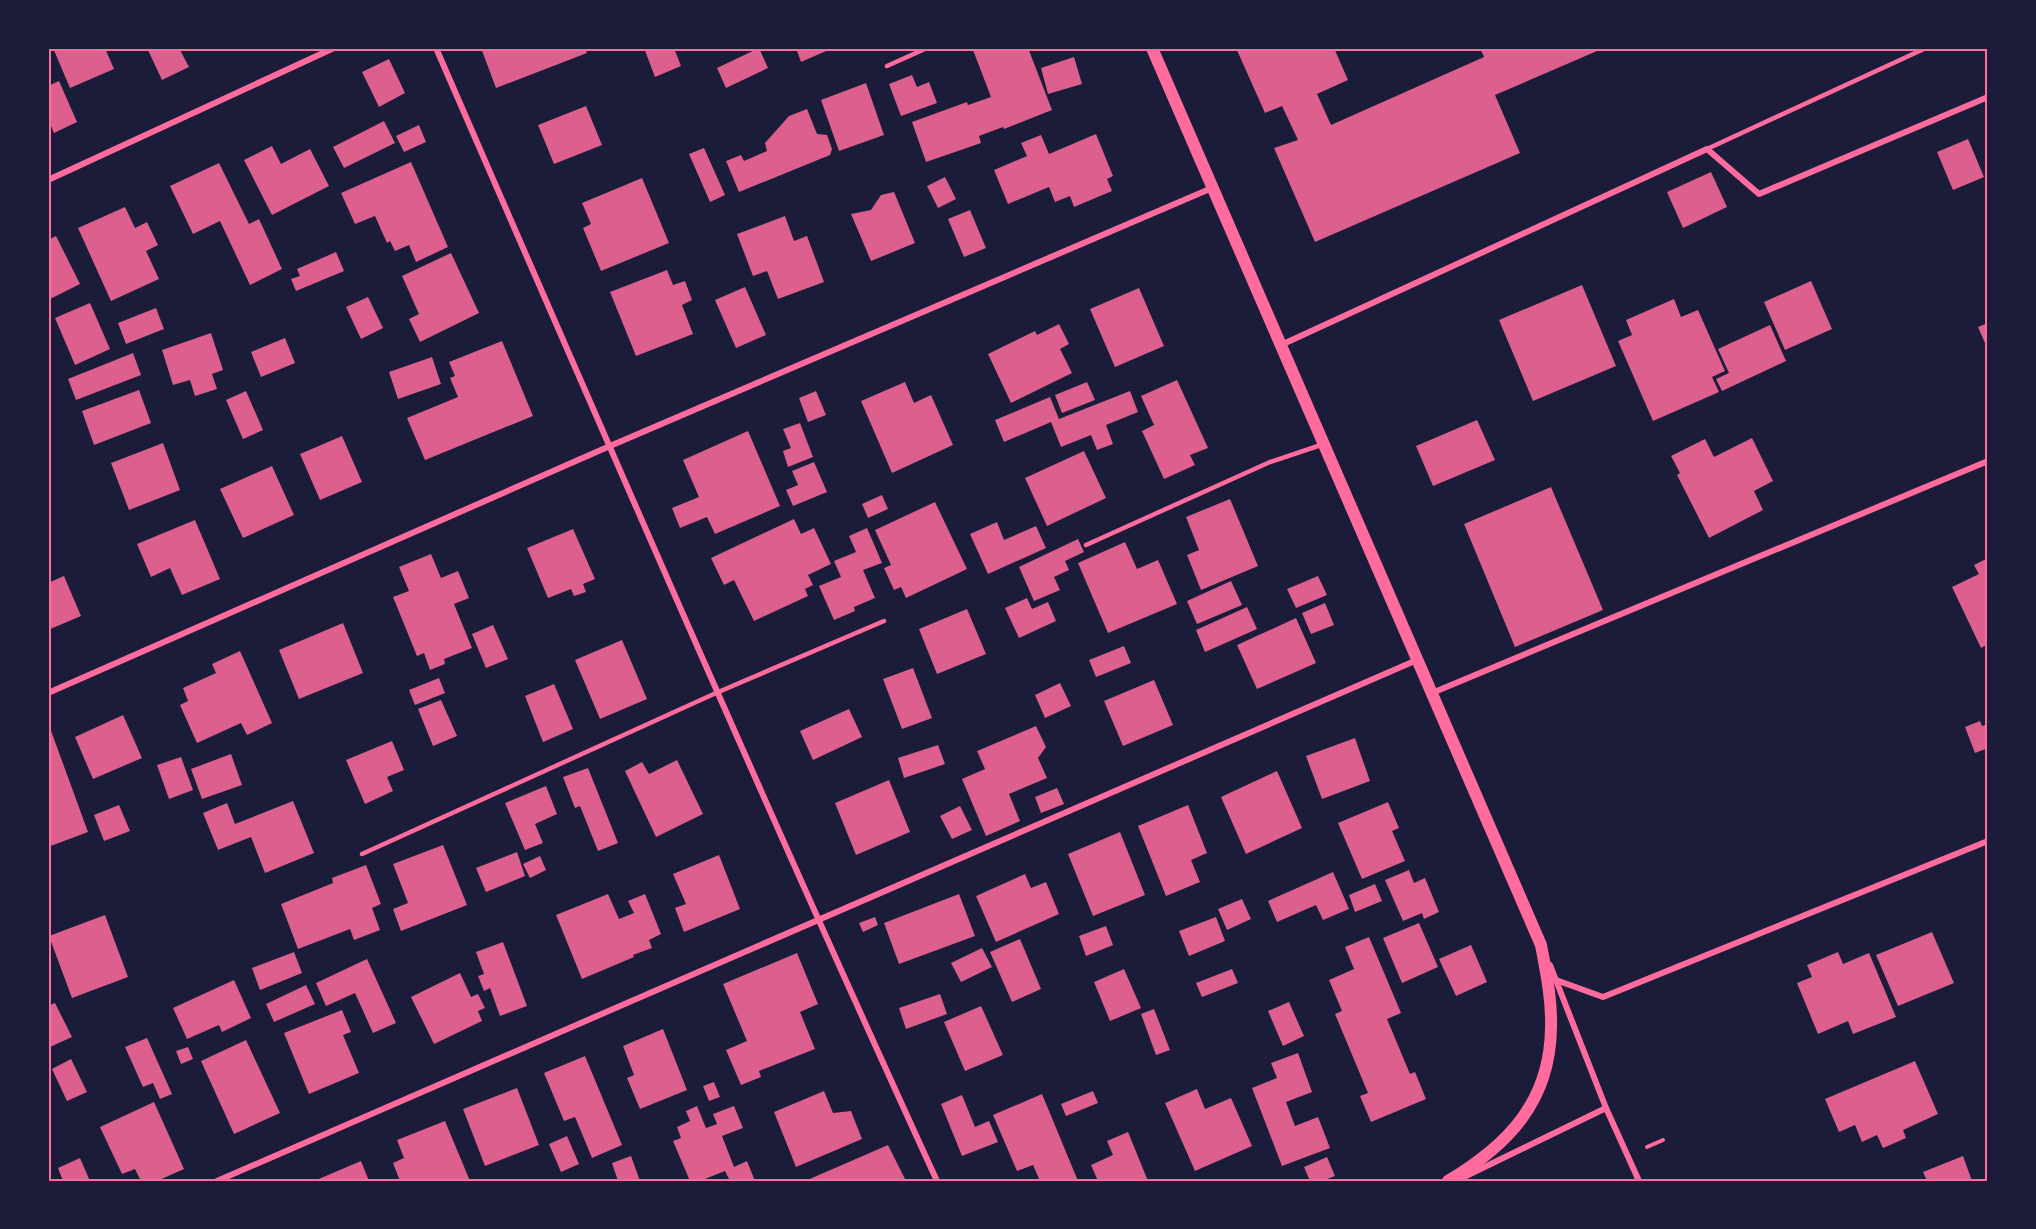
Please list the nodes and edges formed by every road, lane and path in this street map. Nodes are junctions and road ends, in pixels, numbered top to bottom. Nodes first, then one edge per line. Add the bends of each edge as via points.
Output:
1 (334, 48) edge
2 (436, 48) edge
3 (927, 48) edge
4 (1152, 48) edge
5 (1926, 48) edge
6 (887, 66) dead end
7 (1988, 97) edge
8 (1707, 149) junction
9 (48, 180) edge
10 (1213, 188) junction
11 (1281, 345) junction
12 (1324, 444) junction
13 (610, 446) junction
14 (1988, 461) edge
15 (1086, 545) dead end
16 (884, 621) dead end
17 (1418, 660) junction
18 (48, 693) edge
19 (717, 693) junction
20 (1432, 693) junction
21 (1988, 841) edge
22 (362, 854) dead end
23 (817, 920) junction
24 (1541, 945) junction
25 (1556, 980) junction
26 (1606, 1108) junction
27 (217, 1181) edge
28 (937, 1181) edge
29 (1448, 1181) edge
30 (1455, 1181) edge
31 (1638, 1181) edge

1 - 9 street
2 - 13 street
3 - 6 lane
4 - 10 main road
5 - 8 lane
7 - 8 street via 1759,194
8 - 11 street
10 - 11 main road
10 - 13 street
11 - 12 main road
12 - 15 lane via 1269,462
12 - 17 main road
13 - 18 street
13 - 19 street
14 - 20 street
16 - 19 lane
17 - 20 main road
17 - 23 street
19 - 22 lane
19 - 23 street
20 - 24 main road
21 - 25 street via 1603,997
23 - 27 street
23 - 28 street
24 - 25 street
24 - 29 main road via 1551,1026 1548,1062 1538,1096 1501,1142
25 - 26 street
26 - 30 street
26 - 31 street

